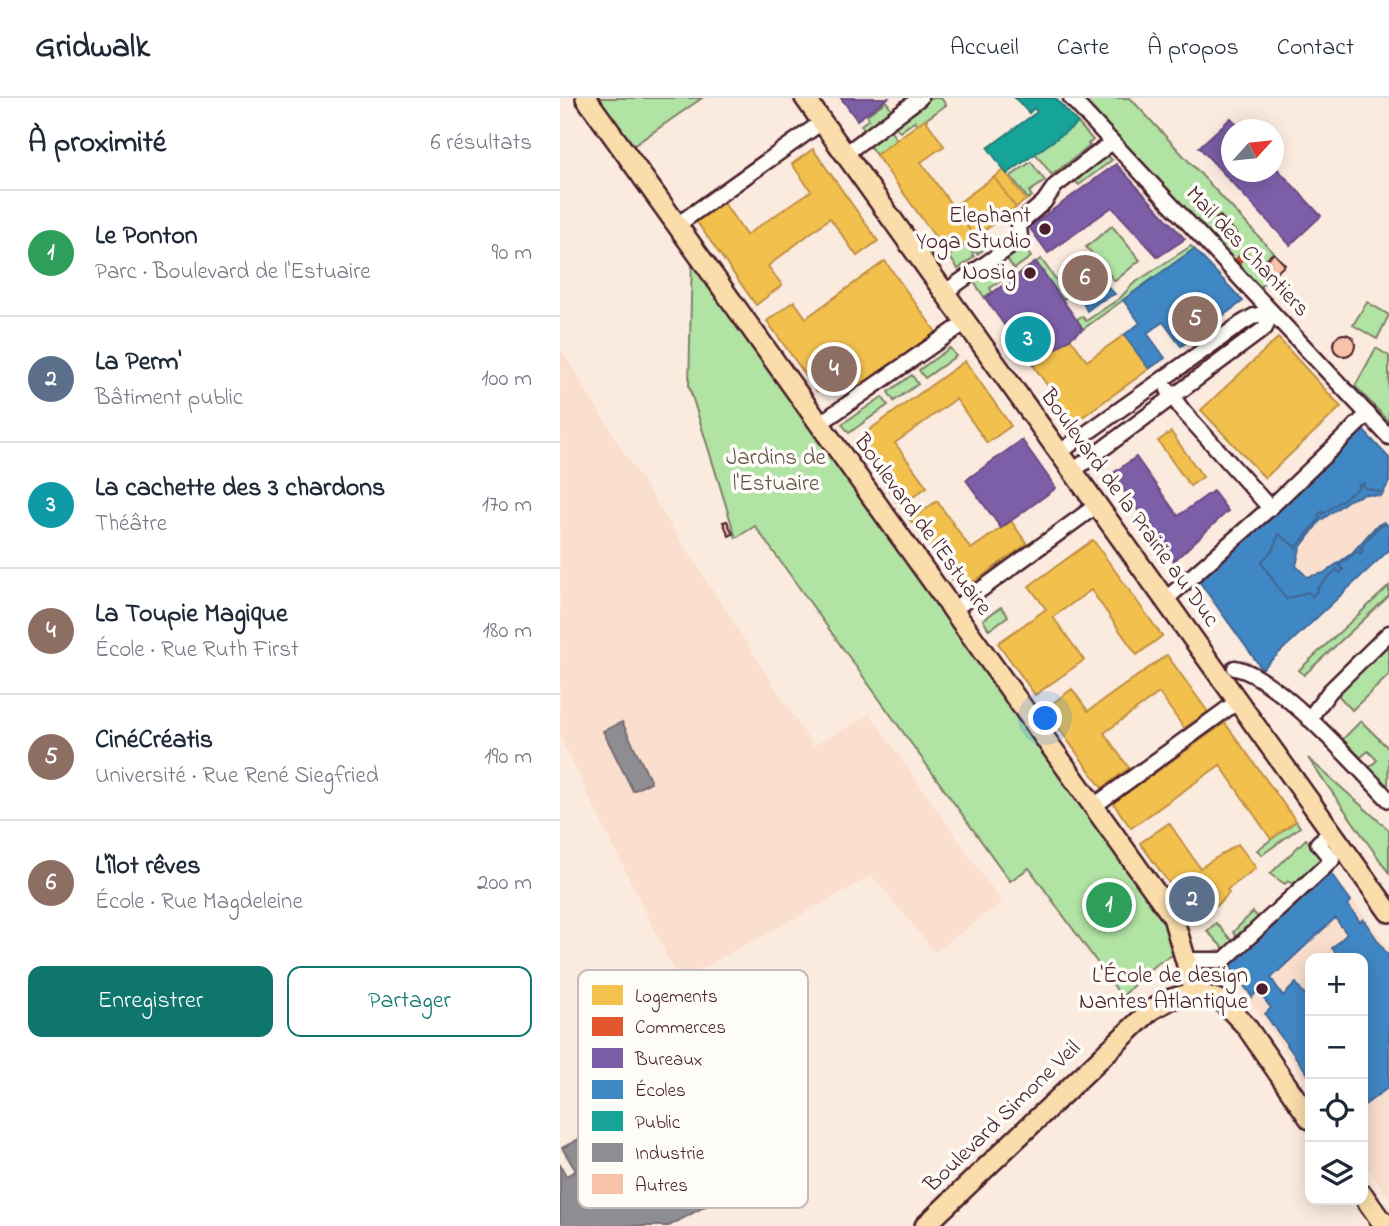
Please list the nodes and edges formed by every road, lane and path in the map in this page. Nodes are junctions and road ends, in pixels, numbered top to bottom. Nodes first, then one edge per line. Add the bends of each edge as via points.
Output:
1 (586, 98) edge
2 (805, 98) edge
3 (920, 98) edge
4 (1071, 98) edge
5 (822, 122) junction
6 (1112, 142) junction
7 (845, 154) junction
8 (677, 225) junction
9 (945, 292) junction
10 (1272, 312) junction
11 (1254, 316) junction
12 (966, 322) junction
13 (1265, 328) junction
14 (1229, 332) junction
15 (1240, 347) junction
16 (1161, 379) junction
17 (1172, 397) junction
18 (1368, 414) junction
19 (820, 424) junction
20 (1389, 437) edge
21 (1060, 453) junction
22 (1073, 471) junction
23 (1097, 505) junction
24 (1270, 508) junction
25 (1165, 600) junction
26 (953, 610) junction
27 (1389, 633) edge
28 (1235, 668) dead end
29 (1238, 701) junction
30 (1309, 719) junction
31 (1389, 800) edge
32 (1094, 806) junction
33 (1331, 832) junction
34 (1389, 912) edge
35 (1186, 960) junction
36 (1195, 992) junction
37 (1305, 1112) edge
38 (1368, 1202) edge
39 (925, 1226) edge
40 (1389, 1226) edge

1 - 8 main road, Boulevard de l'Estuaire
2 - 5 main road, Boulevard de la Prairie au Duc
3 - 7 street
4 - 6 street, Mail des Chantiers
5 - 7 main road, Boulevard de la Prairie au Duc
5 - 8 street
6 - 9 street via 1055,186 1022,221 1017,242
6 - 10 street, Mail des Chantiers
7 - 9 main road, Boulevard de la Prairie au Duc
8 - 19 main road, Boulevard de l'Estuaire
9 - 12 main road, Boulevard de la Prairie au Duc
10 - 11 street
10 - 13 street
10 - 18 street, Mail des Chantiers
11 - 13 street
11 - 14 street
12 - 19 street
12 - 21 main road, Boulevard de la Prairie au Duc
13 - 15 street
14 - 15 street
14 - 16 street
15 - 17 street
16 - 17 street
16 - 21 street
17 - 22 street
17 - 24 street
18 - 20 street, Mail des Chantiers
18 - 24 street
19 - 26 main road, Boulevard de l'Estuaire
21 - 22 main road, Boulevard de la Prairie au Duc
22 - 23 main road, Boulevard de la Prairie au Duc
23 - 25 main road, Boulevard de la Prairie au Duc
23 - 26 street
24 - 25 street
25 - 29 main road, Boulevard de la Prairie au Duc
26 - 32 main road, Boulevard de l'Estuaire
27 - 30 street via 1330,691
28 - 30 street via 1248,670
29 - 32 street
29 - 33 main road, Boulevard de la Prairie au Duc
30 - 31 street
32 - 35 main road, Boulevard de l'Estuaire via 1173,917
33 - 34 main road, Boulevard de la Prairie au Duc
33 - 35 street via 1318,843 1332,860 1224,960
35 - 36 main road, Boulevard de l'Estuaire
36 - 37 main road via 1222,1001 1246,1026
36 - 39 main road, Boulevard Simone Veil via 1151,1010
38 - 40 main road

